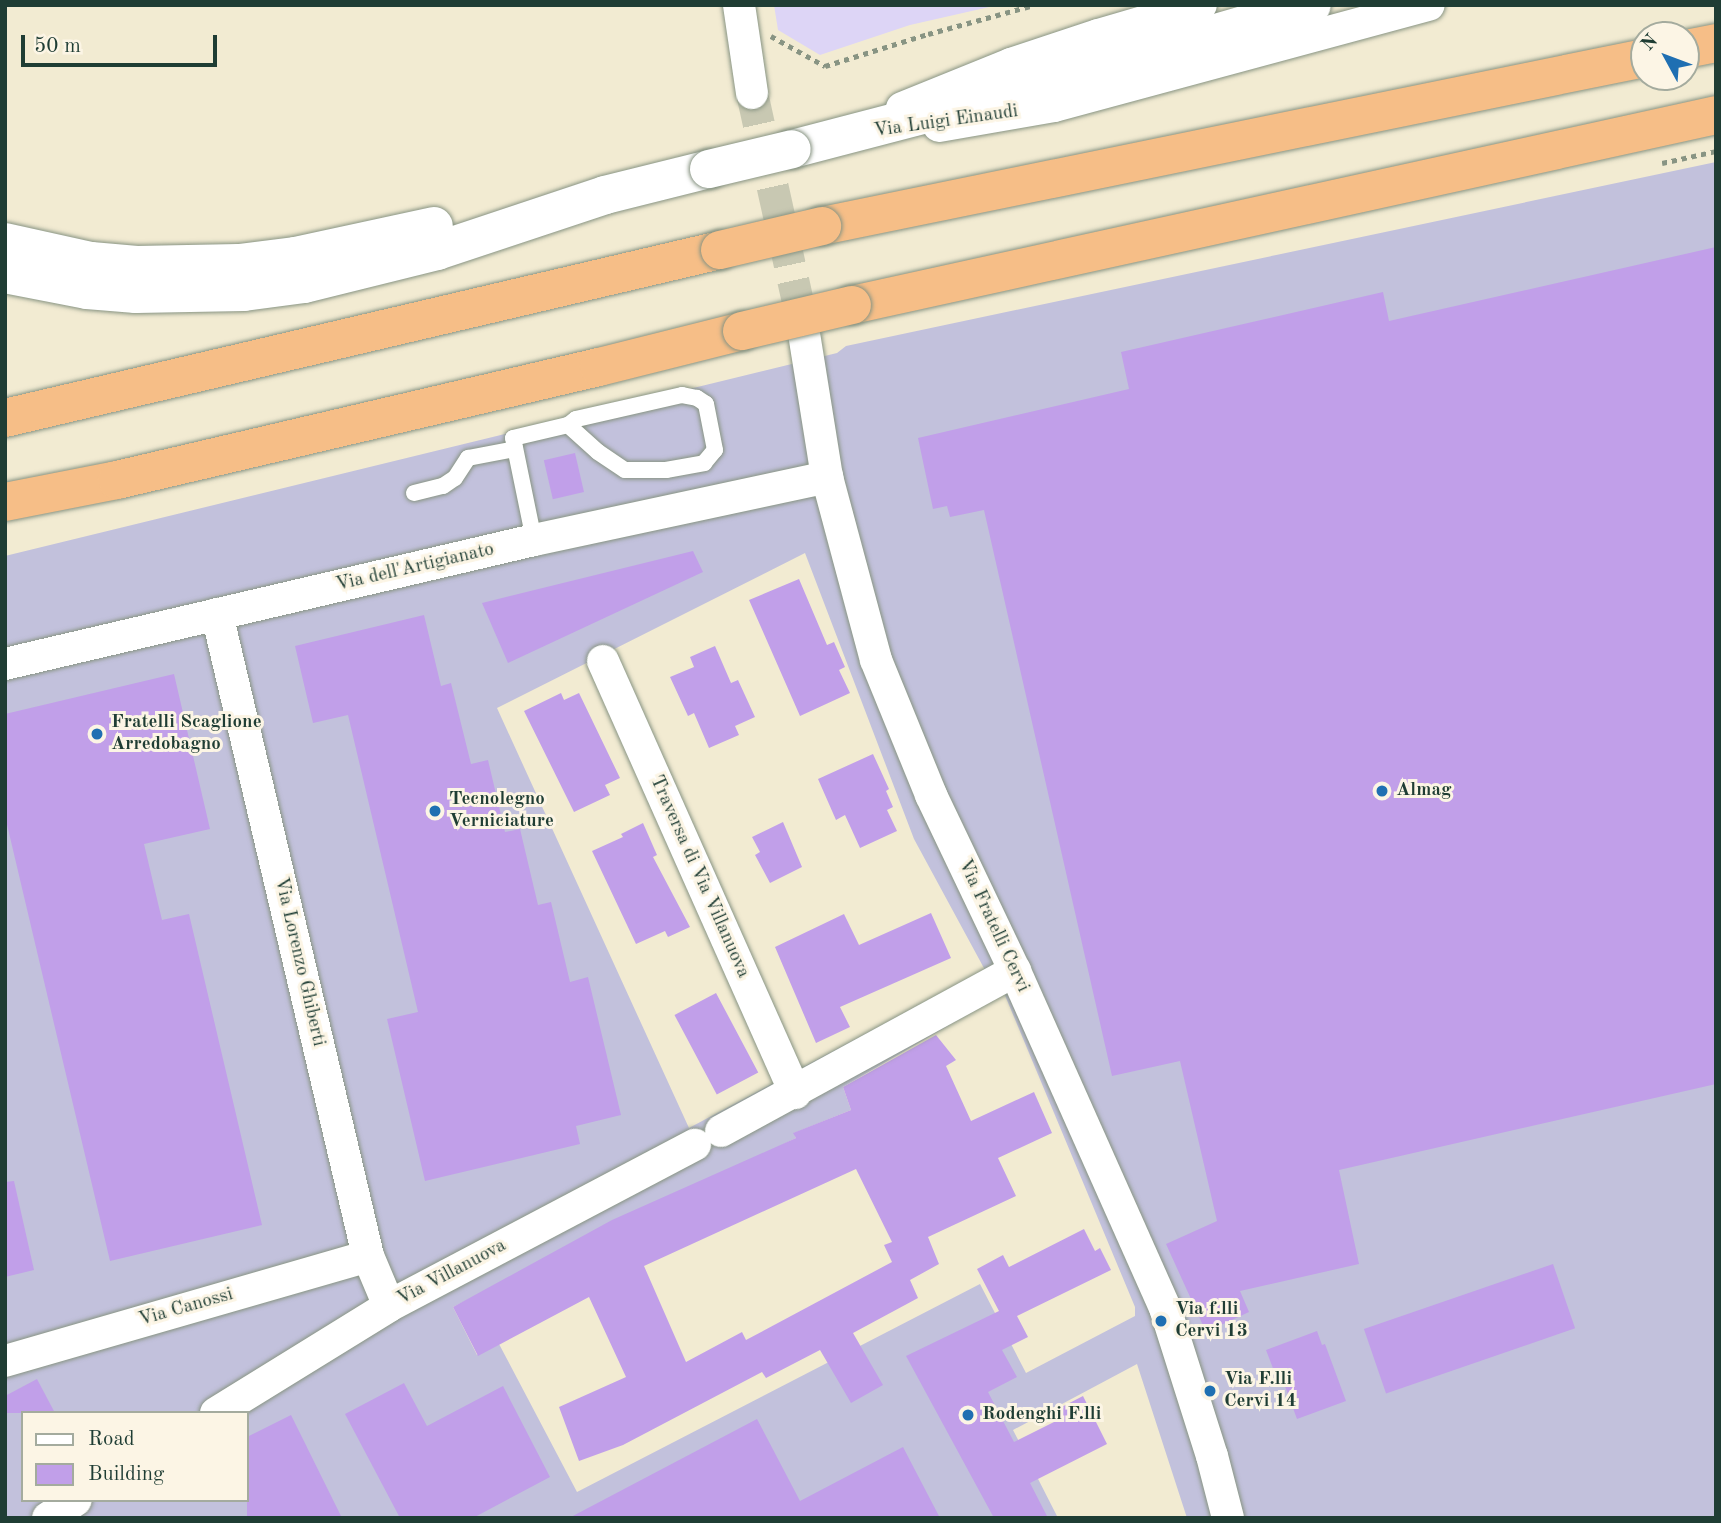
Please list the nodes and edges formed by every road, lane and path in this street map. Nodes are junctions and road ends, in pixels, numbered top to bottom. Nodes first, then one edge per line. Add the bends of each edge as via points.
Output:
1 (739, 5) edge
2 (1034, 5) edge
3 (1201, 5) edge
4 (1312, 5) edge
5 (1429, 5) edge
6 (761, 30) dead end
7 (1630, 61) edge
8 (752, 93) tunnel mouth
9 (1716, 114) edge
10 (837, 137) junction
11 (605, 195) junction
12 (5, 242) edge
13 (5, 274) edge
14 (802, 321) tunnel mouth
15 (5, 418) edge
16 (568, 425) junction
17 (515, 449) junction
18 (827, 477) junction
19 (414, 494) dead end
20 (5, 502) edge
21 (534, 540) junction
22 (217, 614) junction
23 (603, 661) dead end
24 (5, 664) edge
25 (1015, 971) junction
26 (795, 1093) junction
27 (368, 1256) junction
28 (389, 1306) junction
29 (5, 1361) edge
30 (219, 1411) edge
31 (73, 1502) edge
32 (48, 1518) edge
33 (1228, 1518) edge

1 - 8 street
2 - 6 path via 825,66
3 - 10 street, Via Luigi Einaudi via 1011,64
4 - 10 street
5 - 10 street, Via Luigi Einaudi via 1054,106 961,123
7 - 15 highway, bridge via 822,226
9 - 20 highway, bridge via 852,305 117,480
10 - 11 street, bridge
11 - 12 street via 239,263 91,261
11 - 13 street via 437,251 304,284 244,292 135,294
14 - 18 street, Via Fratelli Cervi
16 - 16 lane via 625,470 666,470 704,463 715,450 706,404 682,395 576,419
16 - 17 lane via 513,438
17 - 19 lane via 468,458 455,478
17 - 21 lane
18 - 21 street, Via dell'Artigianato
18 - 25 street, Via Fratelli Cervi via 876,660 931,795
21 - 22 street, Via dell'Artigianato
22 - 24 street, Via dell'Artigianato
22 - 27 street, Via Lorenzo Ghiberti
23 - 26 street, Traversa di Via Villanuova
25 - 26 street, Via Villanuova
25 - 33 street, Via Fratelli Cervi via 1165,1308
26 - 28 street, Via Villanuova
27 - 28 street, Via Lorenzo Ghiberti
27 - 29 street, Via Canossi
28 - 30 street, Via Villanuova
31 - 32 street

